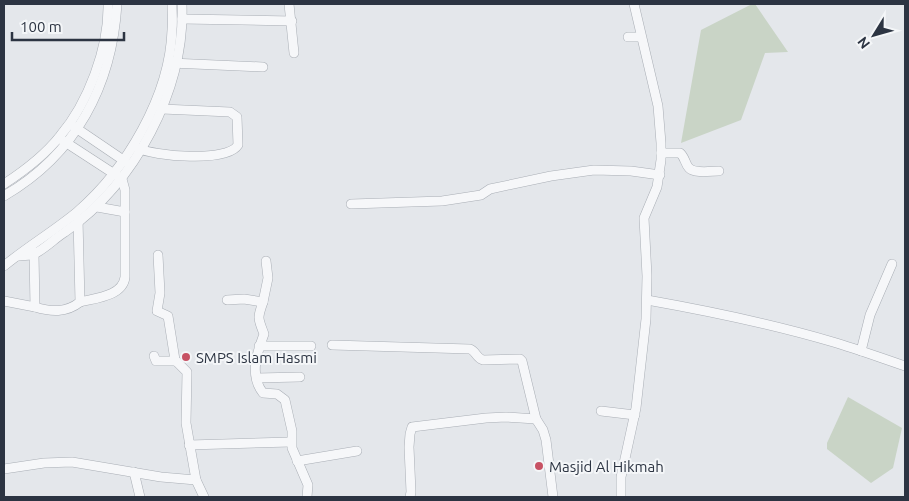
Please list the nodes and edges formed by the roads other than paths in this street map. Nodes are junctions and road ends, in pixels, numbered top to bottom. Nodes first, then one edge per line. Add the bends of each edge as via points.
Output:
1 (108, 4) edge
2 (117, 4) edge
3 (172, 4) edge
4 (182, 4) edge
5 (289, 4) edge
6 (634, 4) edge
7 (182, 19) junction
8 (292, 21) junction
9 (628, 37) dead end
10 (641, 37) junction
11 (294, 53) dead end
12 (171, 64) junction
13 (263, 66) dead end
14 (162, 109) junction
15 (73, 127) junction
16 (59, 138) junction
17 (68, 143) junction
18 (136, 148) junction
19 (661, 153) junction
20 (127, 163) junction
21 (719, 171) dead end
22 (113, 174) junction
23 (660, 175) junction
24 (122, 179) junction
25 (4, 184) edge
26 (4, 196) edge
27 (351, 204) dead end
28 (97, 207) junction
29 (78, 211) junction
30 (125, 212) junction
31 (78, 223) junction
32 (32, 250) junction
33 (158, 256) dead end
34 (266, 261) dead end
35 (892, 264) dead end
36 (4, 266) edge
37 (227, 300) dead end
38 (647, 300) junction
39 (4, 301) edge
40 (80, 302) junction
41 (263, 302) junction
42 (35, 308) junction
43 (332, 345) dead end
44 (259, 346) junction
45 (311, 346) dead end
46 (861, 351) junction
47 (154, 356) dead end
48 (176, 361) junction
49 (905, 366) edge
50 (300, 377) dead end
51 (257, 378) junction
52 (601, 411) dead end
53 (635, 415) junction
54 (536, 419) junction
55 (291, 442) junction
56 (190, 445) junction
57 (357, 451) dead end
58 (297, 461) junction
59 (4, 470) edge
60 (134, 472) junction
61 (196, 480) junction
62 (140, 497) edge
63 (204, 497) edge
64 (306, 497) edge
65 (410, 497) edge
66 (553, 497) edge
67 (622, 497) edge

1 - 15 street via 102,53
2 - 15 street via 108,65 98,92
3 - 12 street
4 - 7 street
5 - 8 street
6 - 10 street
7 - 8 street
7 - 12 street
8 - 11 street
9 - 10 street
10 - 19 street via 658,106
12 - 13 street
12 - 14 street
12 - 18 street
14 - 18 street
14 - 18 street via 230,112 237,117 238,145 232,151 212,155 183,156 155,154
15 - 16 street
15 - 17 street
15 - 20 street
16 - 17 street
16 - 25 street
17 - 22 street
17 - 26 street via 44,167
18 - 20 street
19 - 21 street via 680,153 692,170
19 - 23 street
20 - 22 street
20 - 24 street
22 - 24 street
22 - 29 street
23 - 27 street via 594,170 551,176 490,189 477,196 442,201
23 - 38 street via 644,218
24 - 28 street
24 - 30 street
28 - 30 street
28 - 31 street
29 - 31 street
29 - 32 street
30 - 40 street via 124,284 118,291
31 - 32 street
31 - 40 street
32 - 36 street
32 - 42 street
33 - 48 street via 160,293 157,311 168,316
34 - 41 street via 268,278
35 - 46 street via 870,315
37 - 41 street
38 - 46 street via 795,332
38 - 53 street
39 - 42 street
40 - 42 street via 60,310
41 - 44 street via 258,315 264,334
43 - 54 street via 470,348 483,360 520,359
44 - 45 street
44 - 51 street
46 - 49 street
47 - 48 street via 156,361
48 - 56 street via 187,372 186,423
50 - 51 street
51 - 55 street via 263,393 277,394 285,400 292,431
52 - 53 street
53 - 67 street via 623,463
54 - 65 street via 486,418 412,427 409,439
54 - 66 street via 546,440
55 - 56 street
55 - 58 street
56 - 61 street
57 - 58 street
58 - 64 street via 308,482
59 - 60 street via 72,462
60 - 61 street
60 - 62 street
61 - 63 street

